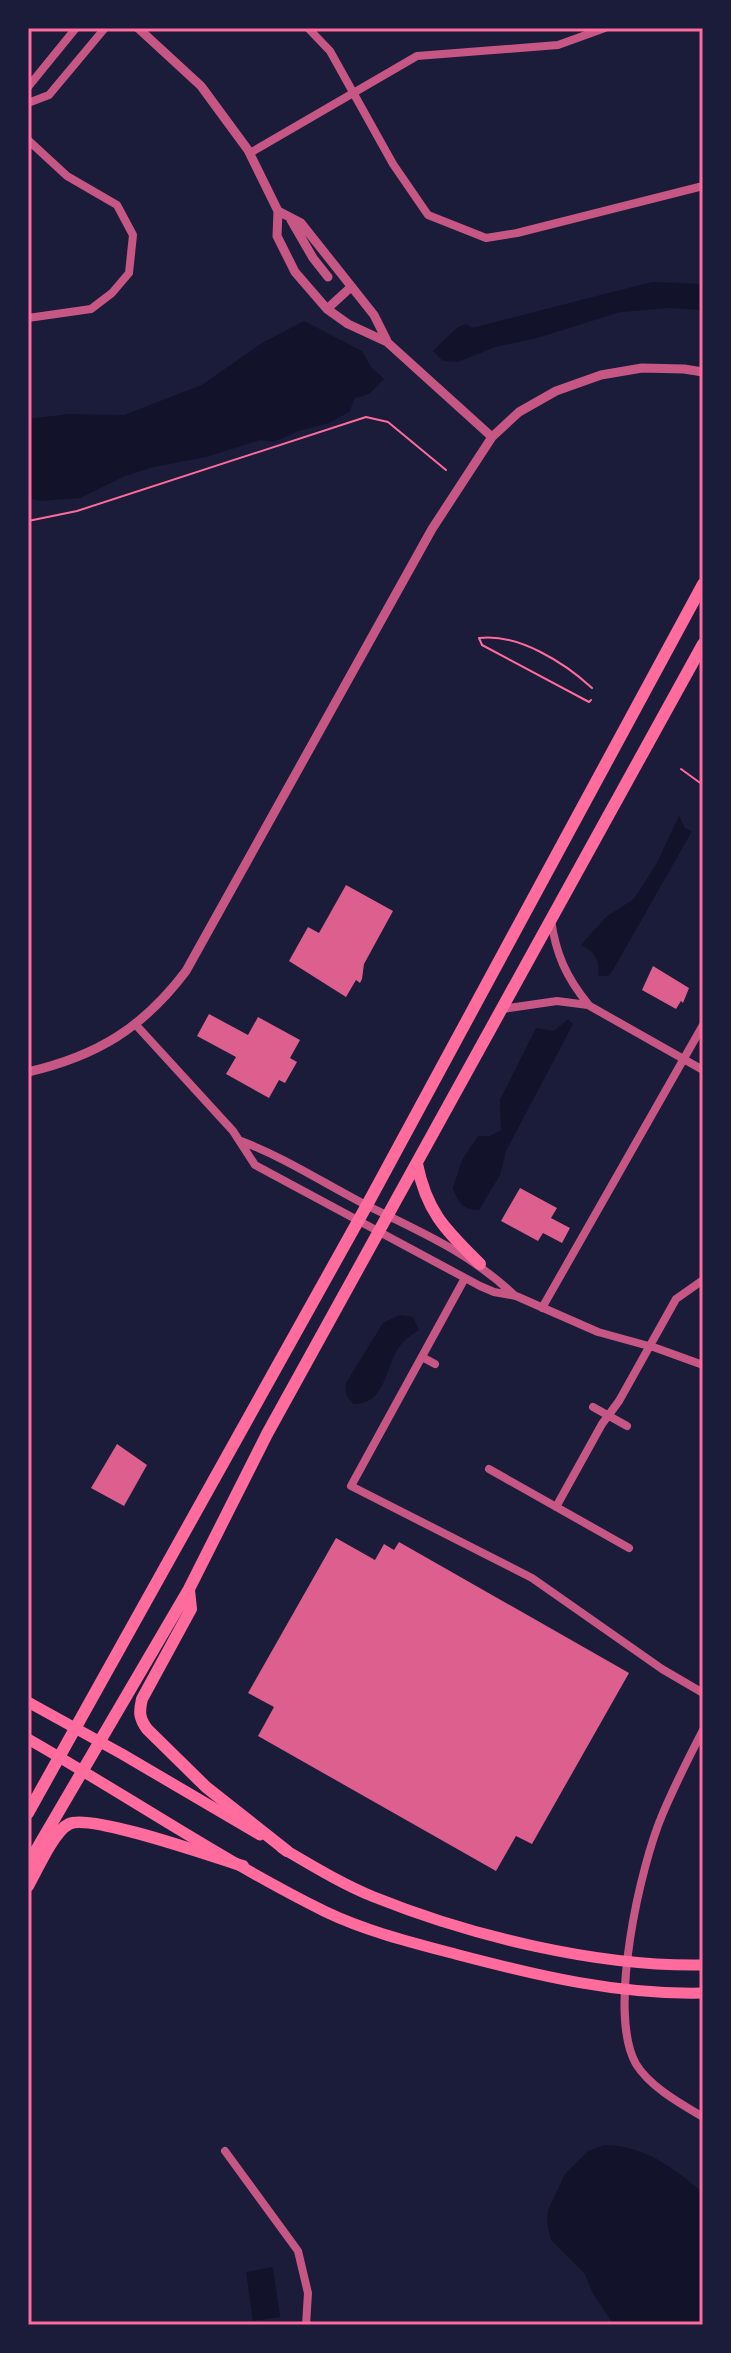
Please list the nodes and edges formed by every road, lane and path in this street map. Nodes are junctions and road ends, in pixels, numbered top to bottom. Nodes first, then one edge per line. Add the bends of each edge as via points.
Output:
1 (76, 28) edge
2 (105, 28) edge
3 (138, 28) edge
4 (308, 28) edge
5 (605, 28) edge
6 (28, 87) edge
7 (353, 92) junction
8 (28, 103) edge
9 (28, 140) edge
10 (250, 153) junction
11 (703, 186) edge
12 (278, 211) junction
13 (290, 217) junction
14 (320, 268) junction
15 (328, 277) dead end
16 (305, 283) junction
17 (351, 287) junction
18 (327, 309) junction
19 (28, 318) edge
20 (387, 342) junction
21 (703, 372) edge
22 (492, 437) junction
23 (446, 470) dead end
24 (28, 521) edge
25 (703, 584) edge
26 (703, 644) edge
27 (592, 688) dead end
28 (591, 700) dead end
29 (681, 769) dead end
30 (703, 785) edge
31 (551, 920) junction
32 (588, 1005) junction
33 (502, 1009) junction
34 (136, 1025) junction
35 (703, 1025) edge
36 (684, 1059) junction
37 (703, 1070) edge
38 (28, 1072) edge
39 (241, 1141) junction
40 (417, 1164) junction
41 (367, 1205) junction
42 (388, 1215) junction
43 (357, 1222) junction
44 (379, 1232) junction
45 (480, 1264) junction
46 (465, 1278) junction
47 (703, 1280) edge
48 (516, 1296) junction
49 (542, 1308) junction
50 (648, 1346) junction
51 (422, 1357) junction
52 (435, 1364) dead end
53 (703, 1365) edge
54 (593, 1407) dead end
55 (609, 1415) junction
56 (627, 1426) dead end
57 (489, 1469) dead end
58 (556, 1507) junction
59 (629, 1548) dead end
60 (189, 1589) junction
61 (703, 1693) edge
62 (28, 1702) edge
63 (76, 1729) junction
64 (703, 1730) edge
65 (28, 1739) edge
66 (99, 1740) junction
67 (60, 1757) junction
68 (82, 1771) junction
69 (28, 1813) edge
70 (287, 1851) junction
71 (28, 1864) edge
72 (243, 1866) junction
73 (28, 1886) edge
74 (629, 1961) junction
75 (703, 1965) edge
76 (626, 1989) junction
77 (703, 1993) edge
78 (703, 2117) edge
79 (225, 2151) dead end
80 (306, 2325) edge

1 - 6 street
2 - 8 street via 49,95
3 - 10 street via 201,86
4 - 7 street via 330,51
5 - 7 street via 558,45 417,56
7 - 10 street
7 - 11 street via 428,215 486,238
9 - 19 street via 67,176 117,205 133,235 129,273 112,293 91,309
10 - 12 street
12 - 13 street
12 - 16 street via 277,236
13 - 14 street
13 - 17 street via 301,223
14 - 15 street
14 - 16 street
16 - 18 street
17 - 18 street via 339,292
17 - 20 street
18 - 20 street
20 - 22 street
21 - 22 street via 642,368 601,375 519,412
22 - 34 street via 432,529 203,945 172,989
23 - 24 path via 388,422 366,417 77,511
25 - 41 main road
26 - 31 main road
27 - 28 path via 552,656 479,638 482,645
29 - 30 path
31 - 32 street via 560,962
31 - 33 main road
32 - 33 street via 557,1001
32 - 36 street
33 - 40 main road
34 - 38 street via 99,1049
34 - 39 street
35 - 36 street
36 - 37 street
36 - 49 street
39 - 41 street
39 - 43 street via 255,1165
40 - 42 main road
40 - 45 main road via 430,1209
41 - 42 street
41 - 43 main road
42 - 44 main road
42 - 45 street
43 - 44 street
43 - 63 main road
44 - 46 street
44 - 60 main road
45 - 48 street
46 - 48 street
46 - 51 street
47 - 50 street via 676,1299
48 - 49 street
49 - 50 street
50 - 53 street
50 - 55 street
51 - 52 street
51 - 61 street via 351,1486 532,1578
54 - 55 street
55 - 56 street
55 - 58 street
57 - 58 street
58 - 59 street
60 - 66 main road
60 - 70 main road via 191,1609 142,1699 140,1720 206,1787
62 - 63 main road
63 - 66 main road
63 - 67 main road
64 - 74 street via 662,1815 634,1908
65 - 67 main road
66 - 68 main road
66 - 70 main road
67 - 68 main road
67 - 69 main road
68 - 71 main road
68 - 72 main road
70 - 74 main road via 372,1896 448,1922 570,1953
72 - 73 main road via 82,1821 61,1830
72 - 76 main road via 362,1927 537,1975
74 - 75 main road
74 - 76 street
76 - 77 main road
76 - 78 street via 626,2028 636,2064 666,2095
79 - 80 street via 298,2251 308,2293

